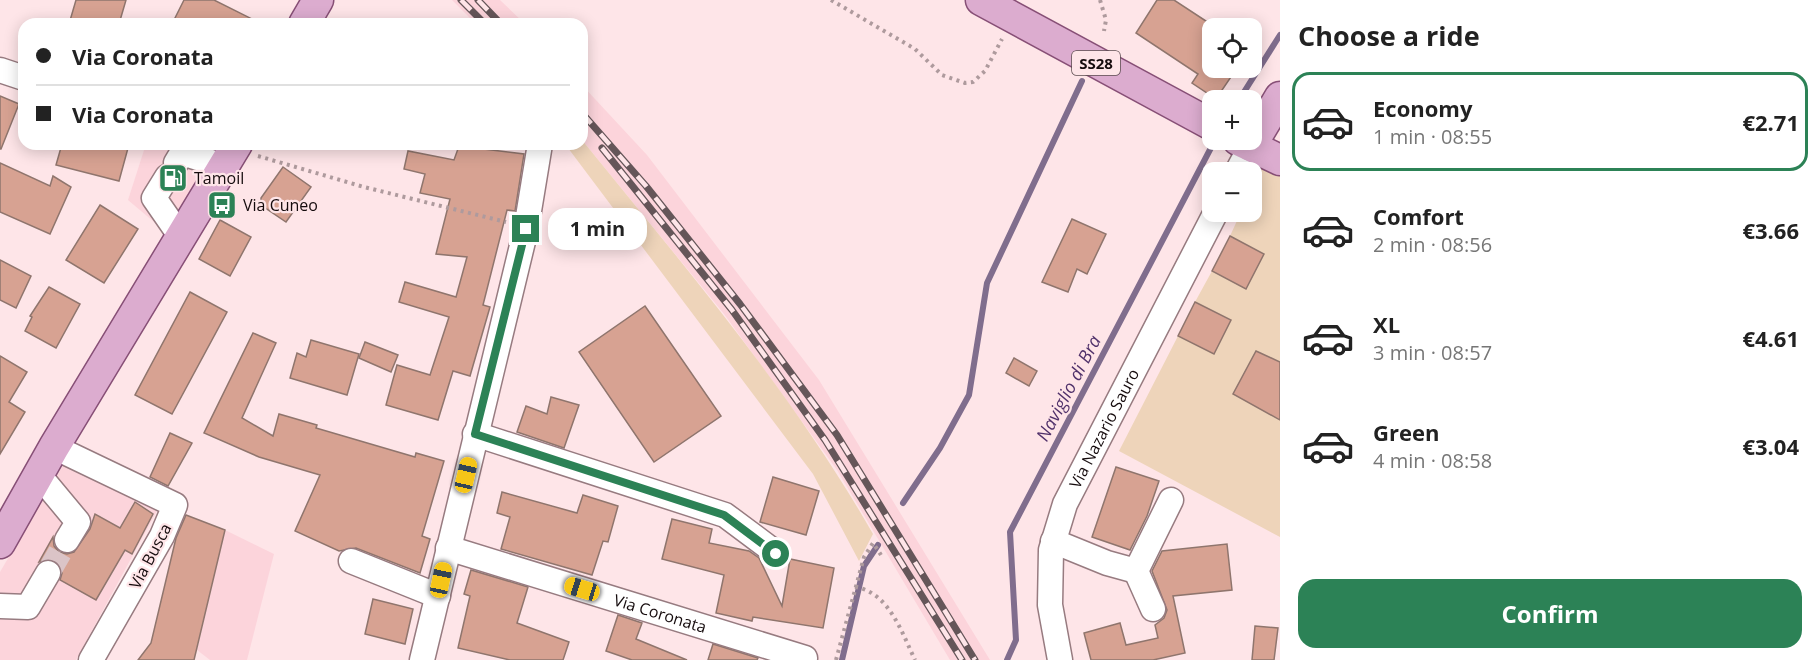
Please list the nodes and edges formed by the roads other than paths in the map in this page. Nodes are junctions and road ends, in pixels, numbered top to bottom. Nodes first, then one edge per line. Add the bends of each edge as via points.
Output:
1 (318, 0) edge
2 (981, 0) edge
3 (308, 18) edge
4 (0, 70) edge
5 (18, 76) edge
6 (1280, 96) edge
7 (1202, 120) edge
8 (1262, 120) edge
9 (539, 150) edge
10 (1259, 150) edge
11 (228, 151) edge
12 (1280, 160) edge
13 (1211, 222) edge
14 (181, 237) junction
15 (475, 434) junction
16 (54, 447) junction
17 (38, 474) junction
18 (1172, 500) dead end
19 (67, 540) tunnel mouth
20 (1053, 540) junction
21 (0, 543) edge
22 (448, 548) junction
23 (776, 554) dead end
24 (351, 561) dead end
25 (1136, 571) junction
26 (48, 573) tunnel mouth
27 (438, 596) junction
28 (0, 606) edge
29 (1153, 609) dead end
30 (805, 658) dead end
31 (428, 659) edge
32 (92, 660) edge
33 (1060, 660) edge

1 - 3 main road
2 - 7 main road, SS28
4 - 5 street
6 - 8 main road
9 - 15 street via 526,229
10 - 12 main road
11 - 14 main road
11 - 14 street via 182,153 154,198
13 - 20 street, Via Nazario Sauro via 1065,504
14 - 16 main road
15 - 22 street
15 - 23 street via 724,515
16 - 17 main road
16 - 32 street, Via Busca via 175,505 162,536
17 - 19 street via 78,522
17 - 21 main road
18 - 25 street
20 - 25 street
20 - 33 street, Via Nazario Sauro via 1050,605
22 - 27 street
22 - 30 street, Via Coronata
24 - 27 street
25 - 29 street
26 - 28 street via 28,607
27 - 31 street

